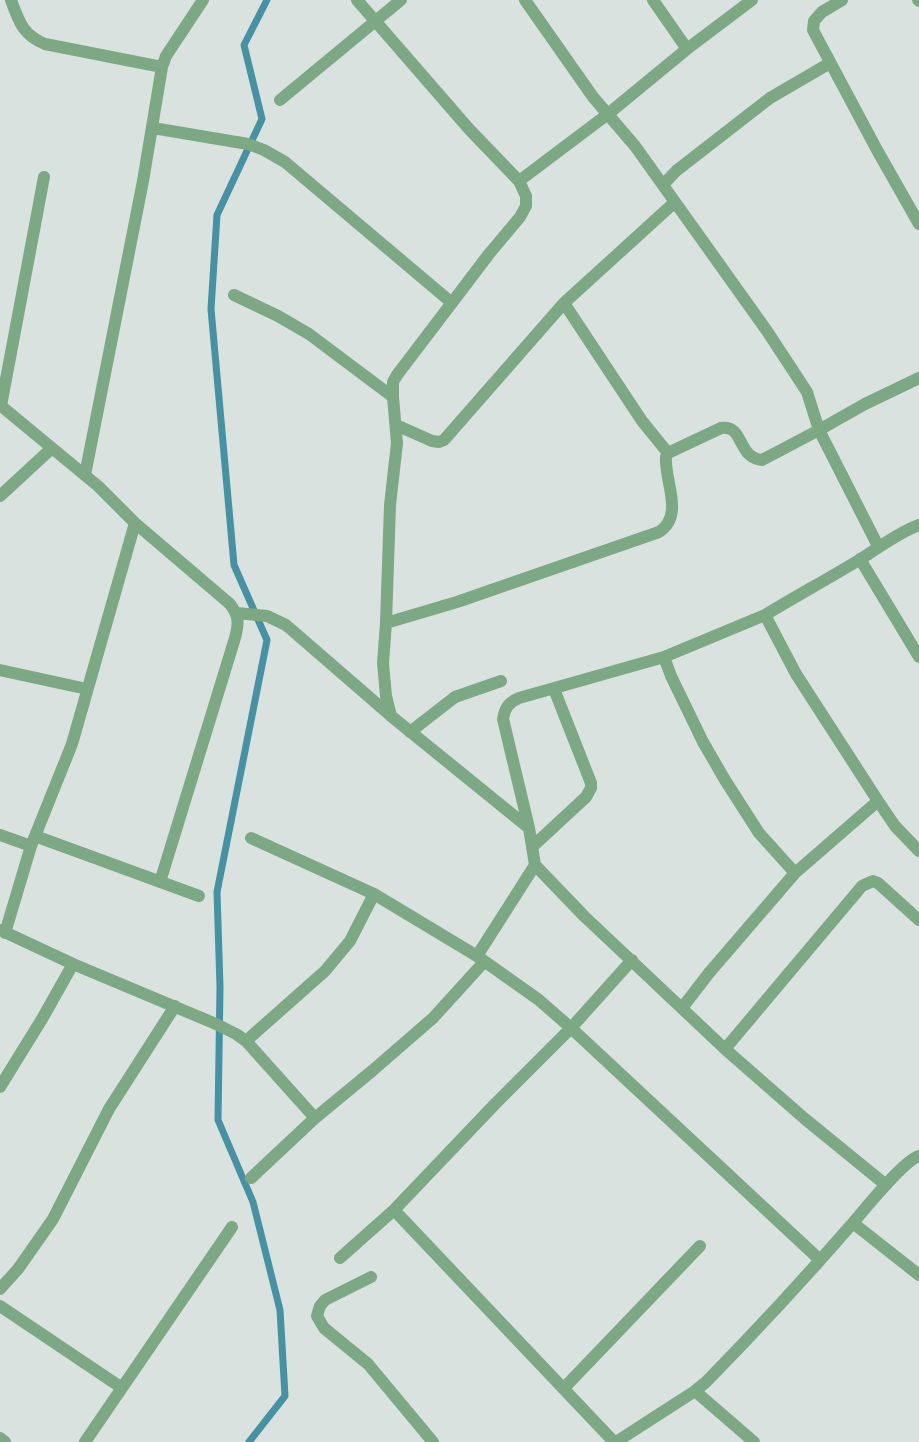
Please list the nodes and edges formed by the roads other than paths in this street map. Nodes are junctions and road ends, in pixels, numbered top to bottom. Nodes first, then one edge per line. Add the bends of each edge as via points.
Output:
1 (11, 0) edge
2 (203, 0) edge
3 (357, 0) edge
4 (401, 0) edge
5 (525, 0) edge
6 (653, 0) edge
7 (752, 0) edge
8 (842, 0) edge
9 (375, 22) junction
10 (687, 48) junction
11 (830, 63) junction
12 (162, 67) junction
13 (280, 100) dead end
14 (608, 114) junction
15 (152, 128) junction
16 (44, 178) dead end
17 (519, 181) junction
18 (663, 185) junction
19 (675, 202) junction
20 (919, 224) edge
21 (234, 295) dead end
22 (452, 303) junction
23 (564, 303) junction
24 (919, 378) edge
25 (393, 397) junction
26 (0, 406) edge
27 (396, 425) junction
28 (819, 430) junction
29 (52, 448) junction
30 (668, 454) junction
31 (85, 475) junction
32 (0, 496) edge
33 (135, 523) junction
34 (919, 525) edge
35 (878, 546) junction
36 (860, 559) junction
37 (237, 613) junction
38 (765, 615) junction
39 (386, 623) junction
40 (664, 656) junction
41 (919, 657) edge
42 (0, 670) edge
43 (501, 681) dead end
44 (87, 689) junction
45 (554, 689) junction
46 (391, 716) junction
47 (410, 732) junction
48 (878, 801) junction
49 (529, 828) junction
50 (0, 835) edge
51 (251, 838) dead end
52 (33, 841) junction
53 (917, 844) edge
54 (532, 847) junction
55 (535, 865) junction
56 (795, 873) junction
57 (160, 882) junction
58 (374, 894) junction
59 (199, 896) dead end
60 (919, 920) edge
61 (3, 931) edge
62 (481, 959) junction
63 (632, 960) junction
64 (73, 964) junction
65 (175, 1006) junction
66 (682, 1008) junction
67 (571, 1028) junction
68 (241, 1038) junction
69 (725, 1049) junction
70 (0, 1086) edge
71 (315, 1118) junction
72 (919, 1156) edge
73 (251, 1178) dead end
74 (886, 1185) junction
75 (394, 1210) junction
76 (853, 1223) junction
77 (232, 1227) dead end
78 (700, 1246) dead end
79 (340, 1258) dead end
80 (820, 1260) junction
81 (919, 1275) edge
82 (370, 1277) dead end
83 (0, 1289) edge
84 (0, 1306) edge
85 (122, 1388) junction
86 (564, 1388) junction
87 (696, 1391) junction
88 (0, 1438) edge
89 (5, 1442) edge
90 (85, 1442) edge
91 (433, 1442) edge
92 (615, 1442) edge
93 (754, 1442) edge

1 - 12 street via 25,32 34,40
2 - 12 street
3 - 9 street
4 - 9 street
5 - 14 street
6 - 10 street
7 - 10 street
8 - 11 street via 814,21 813,30
9 - 13 street
9 - 17 street
10 - 14 street
11 - 18 street via 770,98 676,171
11 - 20 street
12 - 15 street
14 - 17 street
14 - 18 street
15 - 22 street via 248,144 271,154 303,176
15 - 31 street
16 - 26 street
17 - 22 street via 526,196 526,206 520,217
18 - 19 street
19 - 23 street
19 - 28 street via 807,392
21 - 25 street via 308,334
22 - 25 street via 397,374
23 - 27 street via 444,440 432,441
23 - 30 street via 642,421
24 - 28 street
25 - 27 street
26 - 29 street
27 - 39 street
28 - 30 street via 762,460 750,457 736,433 726,427
28 - 35 street
29 - 31 street
29 - 32 street
30 - 39 street via 665,462 672,515 659,532 458,602
31 - 33 street
33 - 37 street
33 - 44 street
34 - 35 street
35 - 36 street
36 - 38 street
36 - 41 street
37 - 46 street via 267,616 286,625
37 - 57 street via 239,623 235,638
38 - 40 street
38 - 48 street via 796,674
39 - 46 street via 383,663
40 - 45 street
40 - 56 street via 670,676 707,750 759,833
42 - 44 street
43 - 47 street via 455,697
44 - 52 street via 72,744
45 - 49 street via 510,702 503,719
45 - 54 street via 591,788 586,797
46 - 47 street
47 - 49 street
48 - 53 street via 895,826
48 - 56 street
49 - 54 street
50 - 52 street
51 - 58 street
52 - 57 street
52 - 61 street
54 - 55 street
55 - 62 street
55 - 63 street
56 - 66 street
57 - 59 street
58 - 62 street
58 - 68 street via 350,941 324,971
60 - 69 street via 878,883 873,881 862,886
61 - 64 street
62 - 67 street via 539,1000
62 - 71 street via 433,1018
63 - 66 street
63 - 67 street
64 - 65 street
64 - 70 street
65 - 68 street
65 - 83 street via 109,1109 53,1219
66 - 69 street
67 - 75 street
67 - 80 street
68 - 71 street
69 - 74 street
71 - 73 street
72 - 74 street
74 - 76 street
75 - 79 street
75 - 86 street
76 - 80 street
76 - 81 street
77 - 85 street
78 - 86 street
80 - 87 street
82 - 91 street via 325,1300 317,1316 324,1328 368,1364
84 - 85 street
85 - 90 street
86 - 92 street
87 - 92 street
87 - 93 street
88 - 89 street

